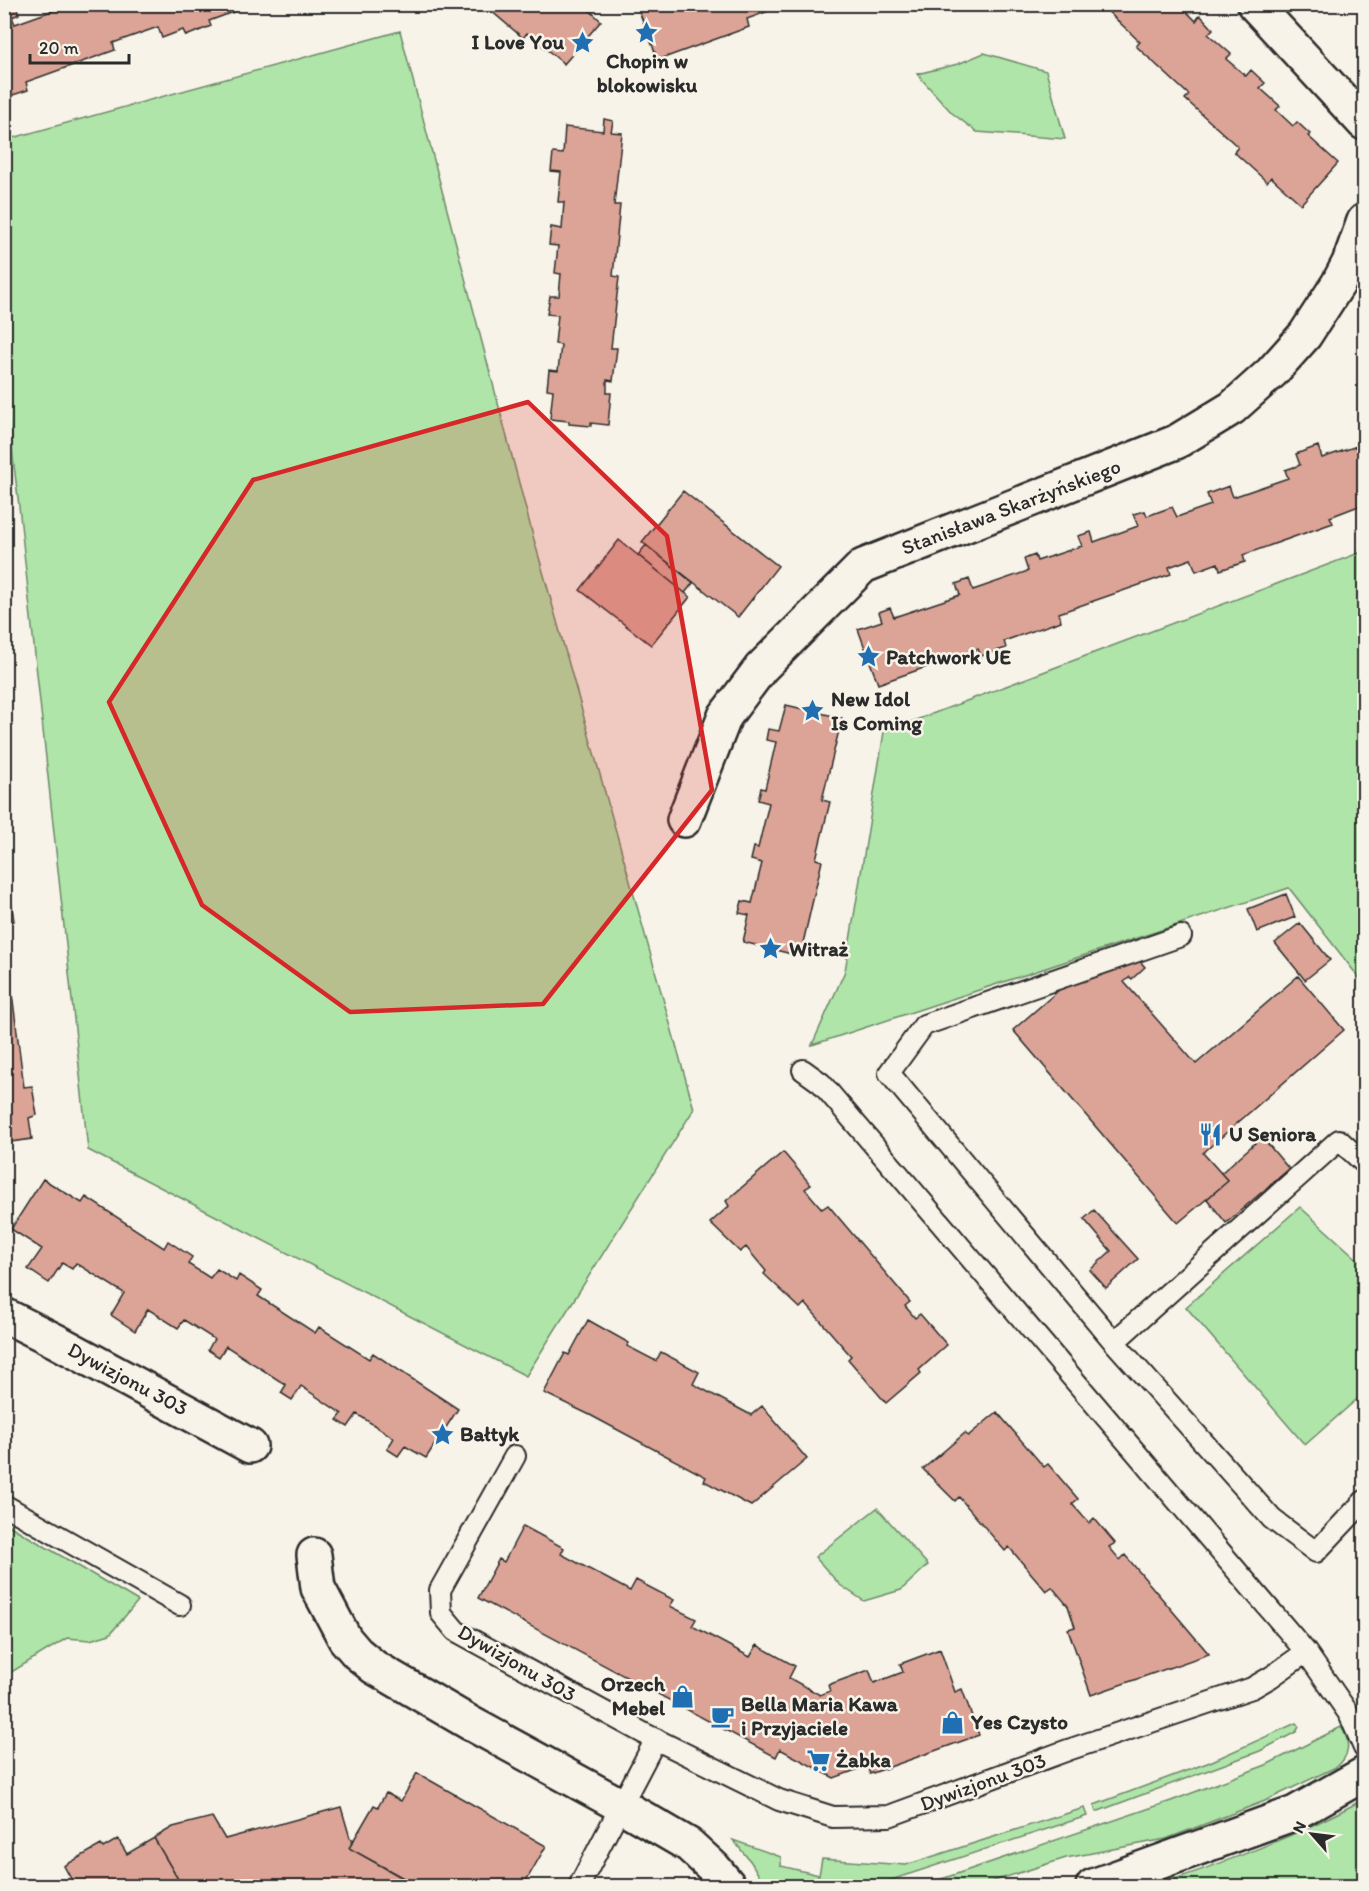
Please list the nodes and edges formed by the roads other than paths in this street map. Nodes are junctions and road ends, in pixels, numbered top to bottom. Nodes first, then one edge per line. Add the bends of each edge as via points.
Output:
1 (1254, 4) edge
2 (1365, 123) edge
3 (1365, 221) edge
4 (684, 820) dead end
5 (1181, 936) dead end
6 (803, 1070) dead end
7 (1365, 1163) edge
8 (4, 1315) edge
9 (1114, 1342) junction
10 (250, 1446) dead end
11 (515, 1456) dead end
12 (1365, 1501) edge
13 (4, 1505) edge
14 (314, 1555) dead end
15 (180, 1605) dead end
16 (1306, 1652) junction
17 (656, 1739) junction
18 (1365, 1748) edge
19 (1365, 1774) edge
20 (622, 1806) junction
21 (579, 1887) edge
22 (729, 1887) edge
23 (1093, 1887) edge

1 - 2 street
3 - 4 street, Stanisława Skarżyńskiego via 1338,284 1305,335 1232,408 1176,442 863,566 761,668 725,716
5 - 9 lane via 924,1025 889,1073
6 - 16 lane via 821,1083
7 - 9 lane via 1339,1140
8 - 10 street, Dywizjonu 303
9 - 12 lane via 1272,1519 1316,1552
11 - 17 lane, Dywizjonu 303 via 441,1590 441,1613 456,1631
13 - 15 lane
14 - 20 street via 318,1588 345,1639 366,1660 396,1681
16 - 17 lane, Dywizjonu 303 via 1252,1688 889,1816 833,1817 779,1800
16 - 18 lane via 1349,1714
17 - 20 lane
19 - 23 street via 1295,1813
20 - 21 lane
20 - 22 street via 689,1845

